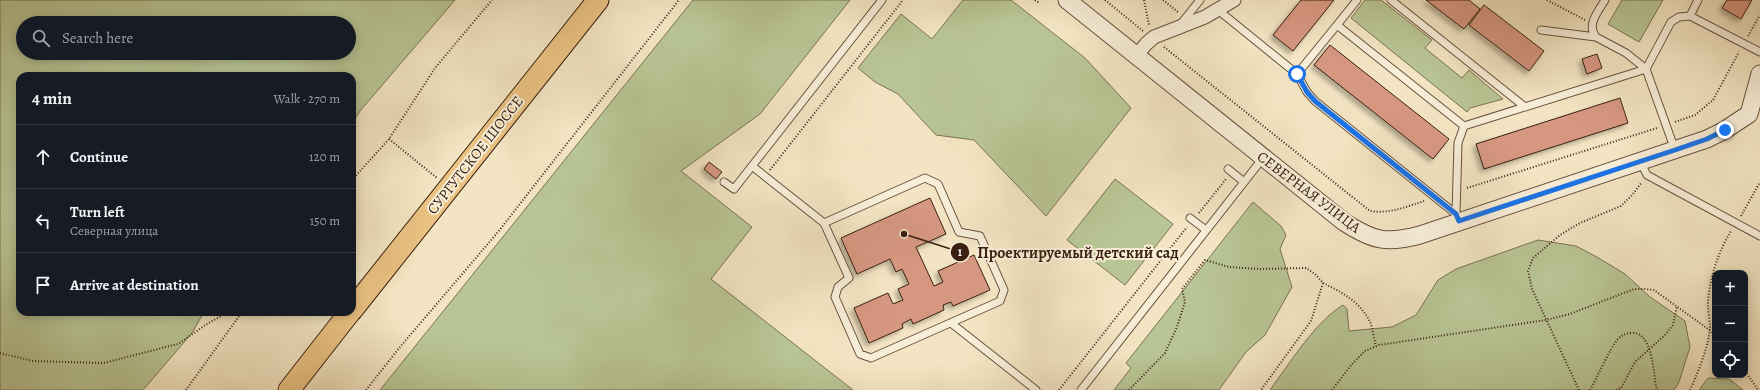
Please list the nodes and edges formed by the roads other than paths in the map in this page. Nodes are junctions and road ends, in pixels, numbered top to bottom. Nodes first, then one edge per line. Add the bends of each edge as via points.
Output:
1 (598, 0) edge
2 (882, 0) edge
3 (1066, 0) edge
4 (1200, 0) edge
5 (1234, 0) edge
6 (1358, 0) edge
7 (1391, 0) edge
8 (1605, 0) edge
9 (1698, 0) edge
10 (1218, 10) junction
11 (1690, 16) junction
12 (1337, 26) junction
13 (1178, 28) junction
14 (1541, 30) dead end
15 (1596, 37) junction
16 (1760, 52) edge
17 (1136, 55) junction
18 (1646, 69) junction
19 (1297, 74) junction
20 (1760, 74) edge
21 (1525, 108) junction
22 (1754, 117) edge
23 (1464, 126) junction
24 (1675, 150) junction
25 (1264, 158) junction
26 (752, 166) junction
27 (1644, 168) junction
28 (1230, 170) road end
29 (724, 182) dead end
30 (1244, 182) junction
31 (1458, 217) junction
32 (1192, 219) road end
33 (824, 223) junction
34 (1206, 230) junction
35 (1760, 236) edge
36 (356, 305) edge
37 (347, 316) edge
38 (951, 323) junction
39 (289, 390) edge
40 (1036, 390) edge
41 (1081, 390) edge

1 - 36 main road, СУРГУТСКОЕ ШОССЕ
2 - 26 lane
3 - 17 street, СЕВЕРНАЯ УЛИЦА
4 - 13 lane
5 - 10 street
6 - 12 lane
7 - 21 lane
8 - 15 lane via 1592,23
9 - 11 lane
10 - 13 street
10 - 19 lane
11 - 16 lane
11 - 18 lane via 1679,17 1671,22
12 - 19 lane
12 - 23 lane
13 - 17 street via 1153,38
14 - 15 lane
15 - 18 lane via 1626,53
17 - 25 street, СЕВЕРНАЯ УЛИЦА
18 - 21 lane
18 - 24 lane
19 - 31 lane via 1315,101
20 - 22 street
21 - 23 lane
22 - 24 street, СЕВЕРНАЯ УЛИЦА
23 - 31 lane via 1458,143
24 - 27 street, СЕВЕРНАЯ УЛИЦА
25 - 30 lane
25 - 31 street, СЕВЕРНАЯ УЛИЦА via 1344,222 1372,238 1405,239
26 - 29 lane via 734,189
26 - 33 lane
27 - 31 street, СЕВЕРНАЯ УЛИЦА
27 - 35 lane
28 - 30 lane
30 - 34 lane
32 - 34 lane
33 - 38 lane via 849,278 838,287 835,297 860,354 872,358
33 - 38 lane via 925,178 938,184 959,232 980,236 1004,290 1000,301
34 - 41 lane
37 - 39 main road, СУРГУТСКОЕ ШОССЕ
38 - 40 lane

